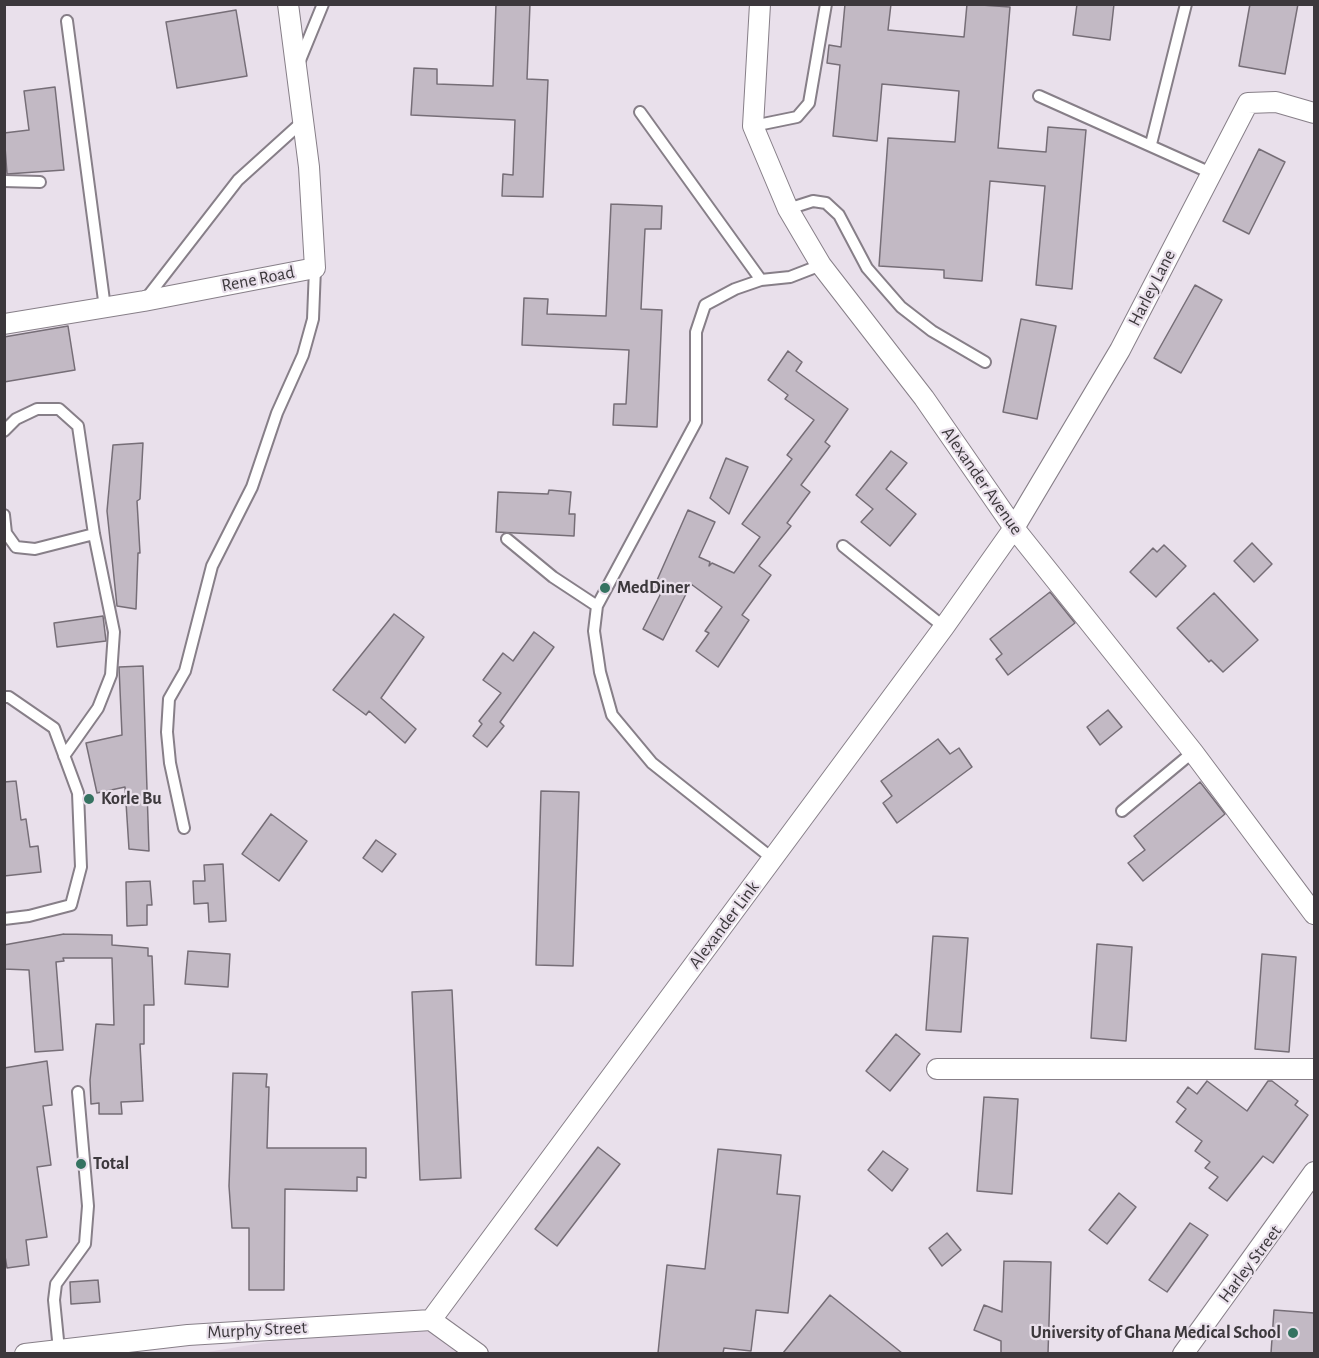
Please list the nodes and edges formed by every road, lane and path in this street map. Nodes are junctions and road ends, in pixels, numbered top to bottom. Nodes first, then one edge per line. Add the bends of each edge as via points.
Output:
1 (288, 4) edge
2 (323, 4) edge
3 (760, 4) edge
4 (826, 4) edge
5 (1186, 4) edge
6 (67, 21) dead end
7 (295, 70) junction
8 (1039, 96) dead end
9 (640, 112) dead end
10 (1314, 113) edge
11 (301, 123) junction
12 (753, 126) junction
13 (1151, 144) junction
14 (1211, 173) junction
15 (4, 181) edge
16 (40, 183) dead end
17 (788, 209) junction
18 (821, 265) junction
19 (315, 268) junction
20 (761, 280) junction
21 (144, 301) junction
22 (105, 308) junction
23 (4, 324) edge
24 (985, 362) dead end
25 (4, 431) edge
26 (4, 515) edge
27 (1014, 528) junction
28 (94, 534) junction
29 (507, 539) dead end
30 (843, 546) dead end
31 (597, 606) junction
32 (944, 627) junction
33 (4, 697) edge
34 (1193, 752) junction
35 (64, 756) junction
36 (1122, 811) dead end
37 (184, 828) dead end
38 (773, 859) junction
39 (1314, 914) edge
40 (4, 919) edge
41 (937, 1069) dead end
42 (1314, 1069) edge
43 (78, 1092) dead end
44 (1314, 1172) edge
45 (432, 1320) junction
46 (59, 1350) junction
47 (25, 1353) edge
48 (478, 1353) edge
49 (1183, 1353) edge

1 - 7 street
2 - 7 lane, Rene Road
3 - 12 street, Alexander Avenue
4 - 12 lane via 809,103 797,117
5 - 13 lane
6 - 22 lane
7 - 11 street, Rene Road
8 - 13 lane
9 - 20 lane
10 - 14 street, Harley Lane via 1276,102 1248,103
11 - 19 street, Rene Road via 309,167
11 - 21 lane via 238,180
12 - 17 street, Alexander Avenue
13 - 14 lane
14 - 27 street, Harley Lane via 1120,350
15 - 16 lane
17 - 18 street, Alexander Avenue
17 - 24 lane via 813,201 826,203 839,215 867,268 901,308
18 - 20 lane via 790,277
18 - 27 street, Alexander Avenue via 924,398
19 - 21 street, Rene Road
19 - 37 lane via 313,319 303,355 277,413 252,487 212,566 185,671 169,699 170,763
20 - 31 lane via 705,305 696,333 696,422
21 - 22 street, Rene Road
22 - 23 street, Rene Road
25 - 28 lane via 16,419 37,409 59,409 78,426
26 - 28 lane via 6,533 16,547 34,549
27 - 32 street, Alexander Link
27 - 34 street, Alexander Avenue
28 - 35 lane via 114,632 111,675 98,708
29 - 31 lane via 553,577
30 - 32 lane
31 - 38 lane via 594,631 612,716 652,763
32 - 38 street, Alexander Link
33 - 35 lane via 54,729
34 - 36 lane
34 - 39 street, Alexander Avenue
35 - 40 lane via 78,793 81,867 71,904
38 - 45 street, Alexander Link
41 - 42 street
43 - 46 lane via 88,1206 85,1244 56,1284
44 - 49 street, Harley Street
45 - 46 street, Murphy Street via 188,1335
45 - 48 street
46 - 47 street, Murphy Street

